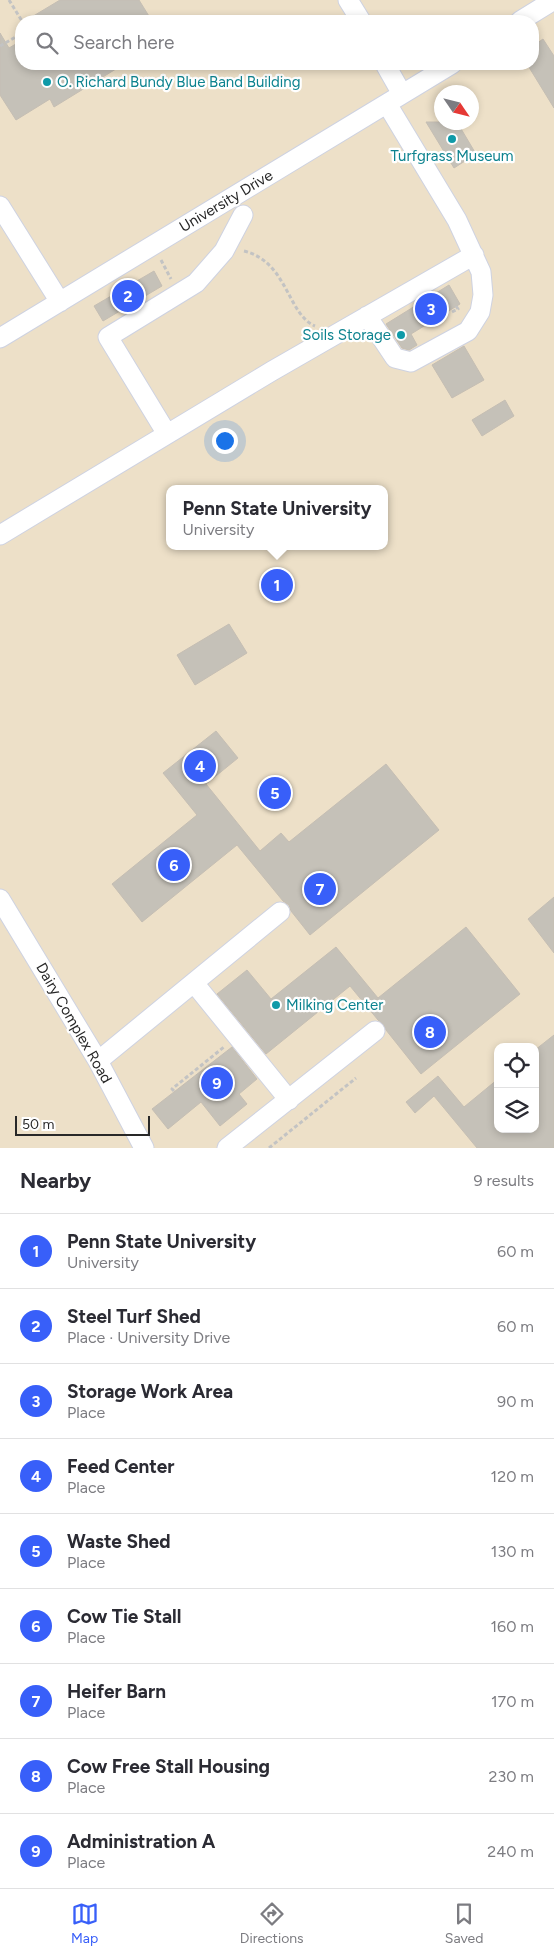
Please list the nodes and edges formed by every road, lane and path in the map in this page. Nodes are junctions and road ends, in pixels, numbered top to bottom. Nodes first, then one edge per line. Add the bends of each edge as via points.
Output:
1 (9, 0) edge
2 (348, 0) edge
3 (554, 0) edge
4 (18, 15) edge
5 (357, 15) edge
6 (530, 15) edge
7 (15, 37) edge
8 (0, 45) edge
9 (387, 70) edge
10 (442, 70) edge
11 (395, 99) junction
12 (0, 206) edge
13 (244, 215) dead end
14 (227, 247) junction
15 (474, 255) junction
16 (159, 257) dead end
17 (178, 294) junction
18 (60, 302) junction
19 (456, 306) dead end
20 (452, 312) dead end
21 (366, 316) junction
22 (320, 327) dead end
23 (0, 338) edge
24 (167, 434) junction
25 (0, 535) edge
26 (0, 899) edge
27 (280, 912) dead end
28 (194, 983) junction
29 (375, 1031) dead end
30 (237, 1036) junction
31 (98, 1061) junction
32 (356, 1078) dead end
33 (174, 1091) dead end
34 (289, 1100) junction
35 (144, 1148) edge
36 (227, 1148) edge
37 (269, 1148) edge

1 - 4 path
2 - 5 street
3 - 6 street
7 - 8 path
9 - 11 street
10 - 11 street, University Drive
11 - 15 street
11 - 18 street, University Drive
12 - 18 street
13 - 14 street
14 - 17 street via 196,283
14 - 22 path via 248,252 267,263 303,317
15 - 21 street
15 - 21 street via 481,272 483,295 480,312 468,331 431,353 411,362 394,358
16 - 17 path
17 - 24 street via 108,337
18 - 23 street, University Drive
19 - 20 path via 458,309
21 - 24 street
24 - 25 street
26 - 31 street, Dairy Complex Road
27 - 28 street
28 - 30 street
28 - 31 street
29 - 34 street
30 - 33 path via 214,1059 172,1089
30 - 34 street
31 - 35 street, Dairy Complex Road
32 - 37 path
34 - 36 street

